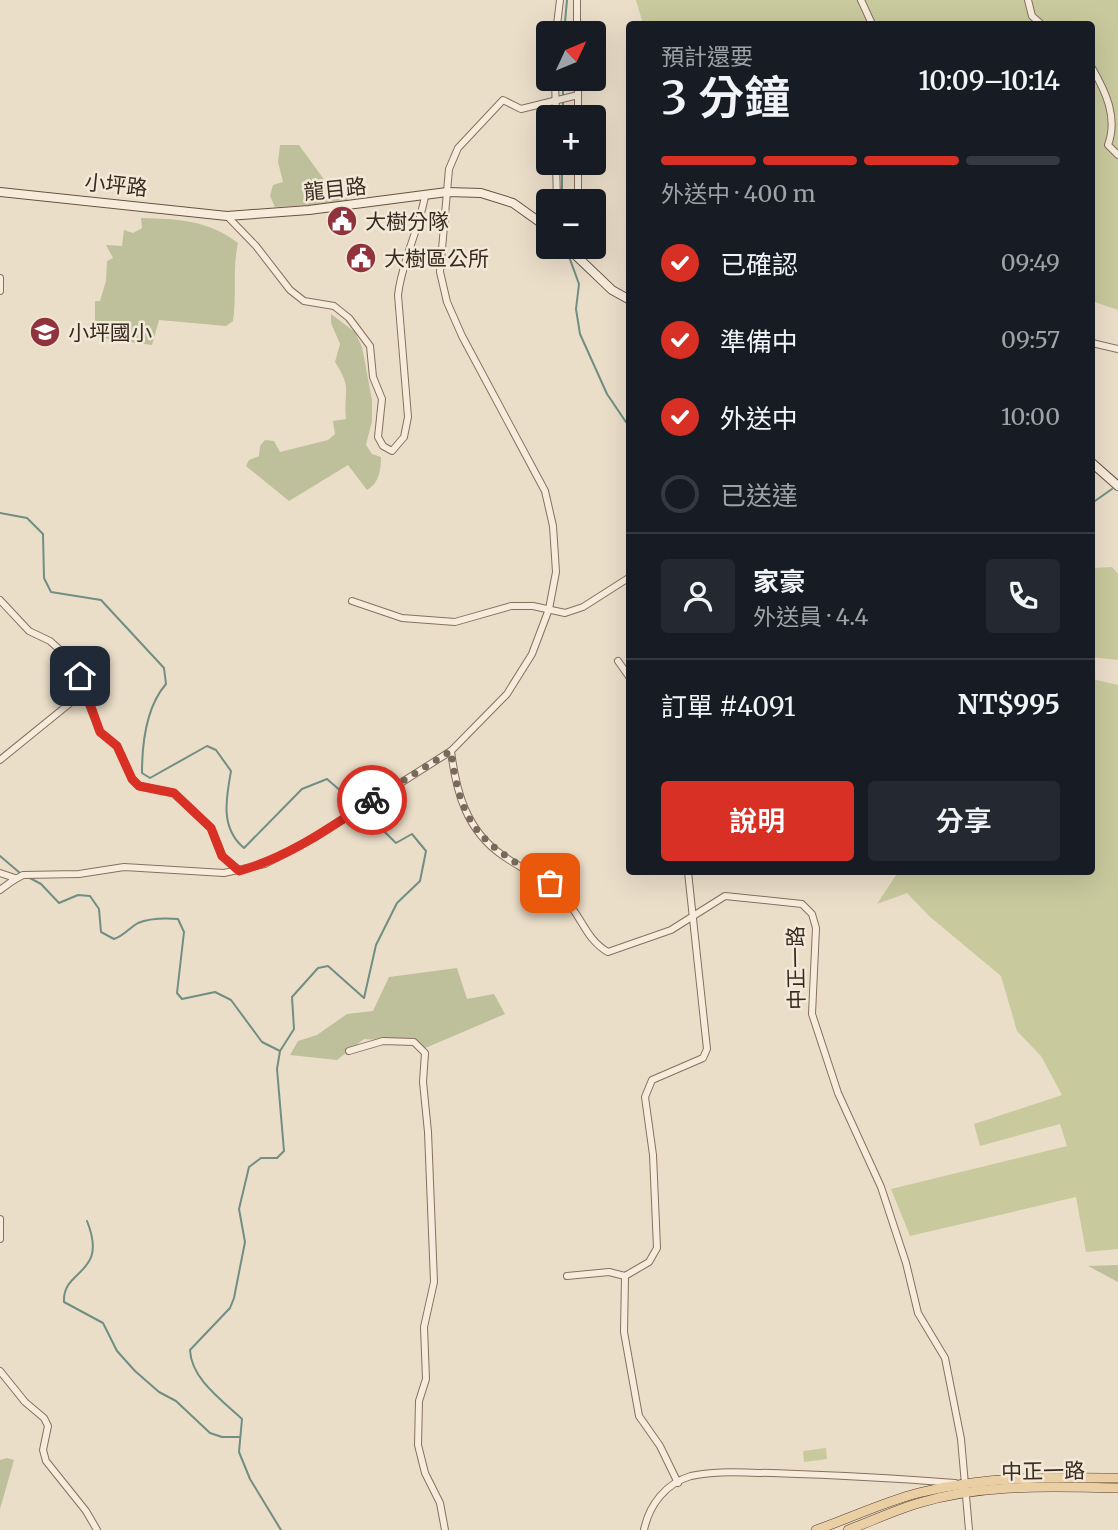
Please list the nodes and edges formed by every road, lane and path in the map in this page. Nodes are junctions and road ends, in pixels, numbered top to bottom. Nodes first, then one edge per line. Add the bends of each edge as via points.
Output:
1 (560, 0) edge
2 (577, 0) edge
3 (861, 0) edge
4 (1028, 0) edge
5 (557, 21) edge
6 (577, 21) edge
7 (871, 21) edge
8 (1038, 21) edge
9 (1095, 75) edge
10 (557, 91) edge
11 (576, 91) edge
12 (575, 95) junction
13 (558, 98) junction
14 (557, 105) edge
15 (576, 105) edge
16 (1118, 155) edge
17 (0, 192) edge
18 (447, 192) junction
19 (425, 196) junction
20 (227, 216) junction
21 (536, 219) edge
22 (579, 259) edge
23 (0, 278) edge
24 (0, 291) edge
25 (626, 298) edge
26 (1095, 344) edge
27 (1118, 349) edge
28 (1095, 466) edge
29 (1118, 486) edge
30 (626, 580) edge
31 (0, 600) edge
32 (352, 601) dead end
33 (549, 609) junction
34 (618, 661) dead end
35 (626, 672) edge
36 (85, 691) junction
37 (451, 751) junction
38 (0, 761) edge
39 (239, 871) junction
40 (0, 873) edge
41 (688, 875) edge
42 (17, 878) junction
43 (0, 890) edge
44 (692, 916) junction
45 (349, 1051) dead end
46 (0, 1219) edge
47 (0, 1238) edge
48 (567, 1276) dead end
49 (625, 1276) junction
50 (0, 1371) edge
51 (1118, 1478) edge
52 (678, 1483) junction
53 (964, 1488) junction
54 (1118, 1488) edge
55 (97, 1530) edge
56 (445, 1530) edge
57 (644, 1530) edge
58 (816, 1530) edge
59 (848, 1530) edge
60 (969, 1530) edge

1 - 5 street
2 - 6 street
3 - 7 street
4 - 8 street
9 - 16 street via 1112,112 1114,130 1108,145
10 - 13 street
11 - 12 street
12 - 13 street
12 - 15 street
13 - 14 street
13 - 18 street via 521,109 503,100 457,148
17 - 20 street, 小坪路
18 - 19 street, 龍目路
18 - 21 street, 龍目路 via 481,193 513,203
18 - 33 street via 440,271 447,302 545,491 556,560
19 - 20 street, 龍目路
19 - 20 street via 399,285 408,417 404,437 392,451 378,437 382,399 373,377 370,346 334,306 304,302 290,290
22 - 25 street
23 - 24 street
26 - 27 street
28 - 29 street
30 - 33 street via 583,607 565,613
31 - 36 street via 29,631 61,648
32 - 33 street via 402,618 455,622 510,606
33 - 37 street via 531,654 507,694
34 - 35 street
36 - 38 street
36 - 39 street via 100,732 117,746 132,779 139,786 174,793 211,828 222,856
37 - 39 street via 314,838 264,864
37 - 44 street, 中正一路 via 464,811 502,855 550,883 597,946 608,952 651,939
39 - 42 street via 124,867
40 - 42 street
41 - 44 street
42 - 43 street
44 - 49 street via 706,1055 658,1076 648,1088 645,1097 657,1248 649,1262
44 - 53 street, 中正一路 via 725,896 802,904 812,914 816,928 812,1014 838,1093 881,1187 918,1312 945,1358 959,1426
45 - 56 street via 398,1041 414,1042 425,1053 434,1282 424,1327 426,1379 419,1401 418,1445
46 - 47 street
48 - 49 street via 609,1272
49 - 52 street via 624,1332 639,1416
50 - 55 street via 44,1418 48,1426 43,1450 46,1461
51 - 53 main road, 中正一路 via 1001,1478
52 - 53 street, 中正一路 via 690,1476 727,1472 844,1475
52 - 57 street, 中正一路 via 653,1504
53 - 54 main road, 中正一路
53 - 58 main road, 中正一路 via 916,1494
53 - 59 main road, 中正一路
53 - 60 street

